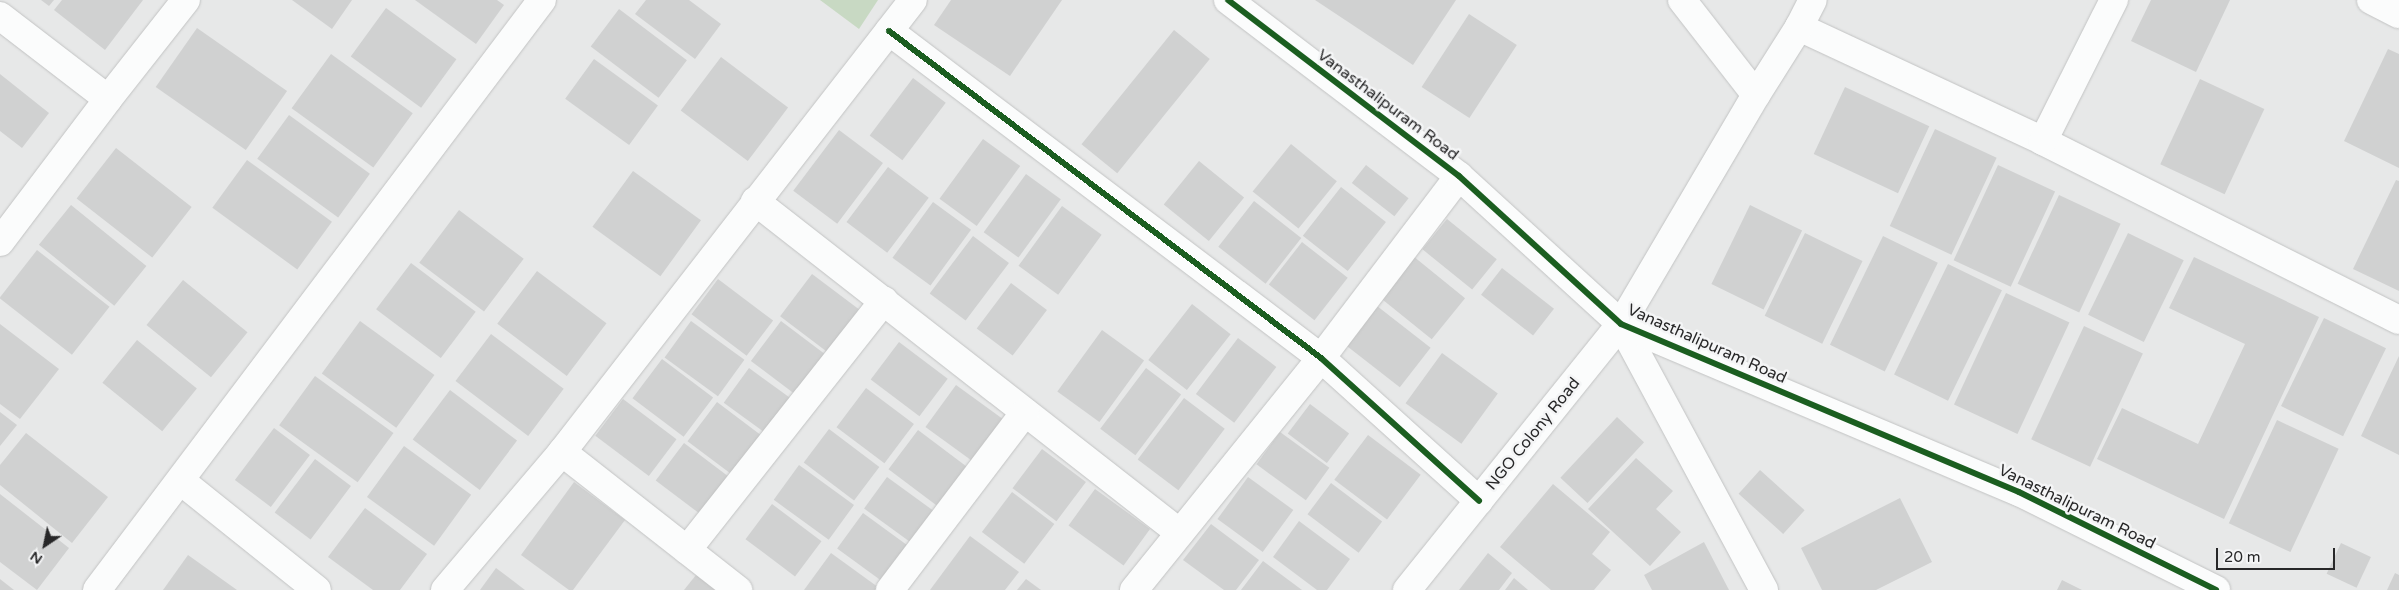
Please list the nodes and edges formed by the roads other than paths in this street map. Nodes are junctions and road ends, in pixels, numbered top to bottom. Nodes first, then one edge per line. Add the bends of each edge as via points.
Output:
1 (186, 0) edge
2 (542, 0) edge
3 (913, 0) edge
4 (1228, 0) edge
5 (1682, 0) edge
6 (1813, 0) edge
7 (2114, 0) edge
8 (2371, 0) edge
9 (2399, 14) edge
10 (0, 16) edge
11 (1799, 28) junction
12 (889, 31) junction
13 (1756, 95) junction
14 (108, 98) junction
15 (2044, 141) junction
16 (1459, 176) junction
17 (755, 201) junction
18 (0, 242) edge
19 (884, 301) junction
20 (2399, 320) edge
21 (1621, 324) junction
22 (1320, 358) junction
23 (1025, 412) junction
24 (562, 452) junction
25 (181, 480) junction
26 (1479, 501) junction
27 (1180, 533) junction
28 (687, 550) junction
29 (97, 590) edge
30 (317, 590) edge
31 (445, 590) edge
32 (738, 590) edge
33 (890, 590) edge
34 (1134, 590) edge
35 (1407, 590) edge
36 (1764, 590) edge
37 (2216, 590) edge

1 - 14 street
2 - 25 street
3 - 12 street
4 - 16 street, Vanasthalipuram Road
5 - 13 street
6 - 11 street, NGO Colony Road
7 - 15 street
8 - 9 street
10 - 14 street
11 - 13 street, NGO Colony Road
11 - 15 street
12 - 17 street
12 - 22 street
13 - 21 street, NGO Colony Road
14 - 18 street
15 - 20 street
16 - 21 street, Vanasthalipuram Road
16 - 22 street
17 - 19 street
17 - 24 street
19 - 23 street
19 - 28 street
21 - 26 street, NGO Colony Road
21 - 36 street
21 - 37 street, Vanasthalipuram Road via 2019,492
22 - 26 street
22 - 27 street
23 - 27 street
23 - 33 street
24 - 28 street
24 - 31 street
25 - 29 street
25 - 30 street
26 - 35 street, NGO Colony Road
27 - 34 street
28 - 32 street

